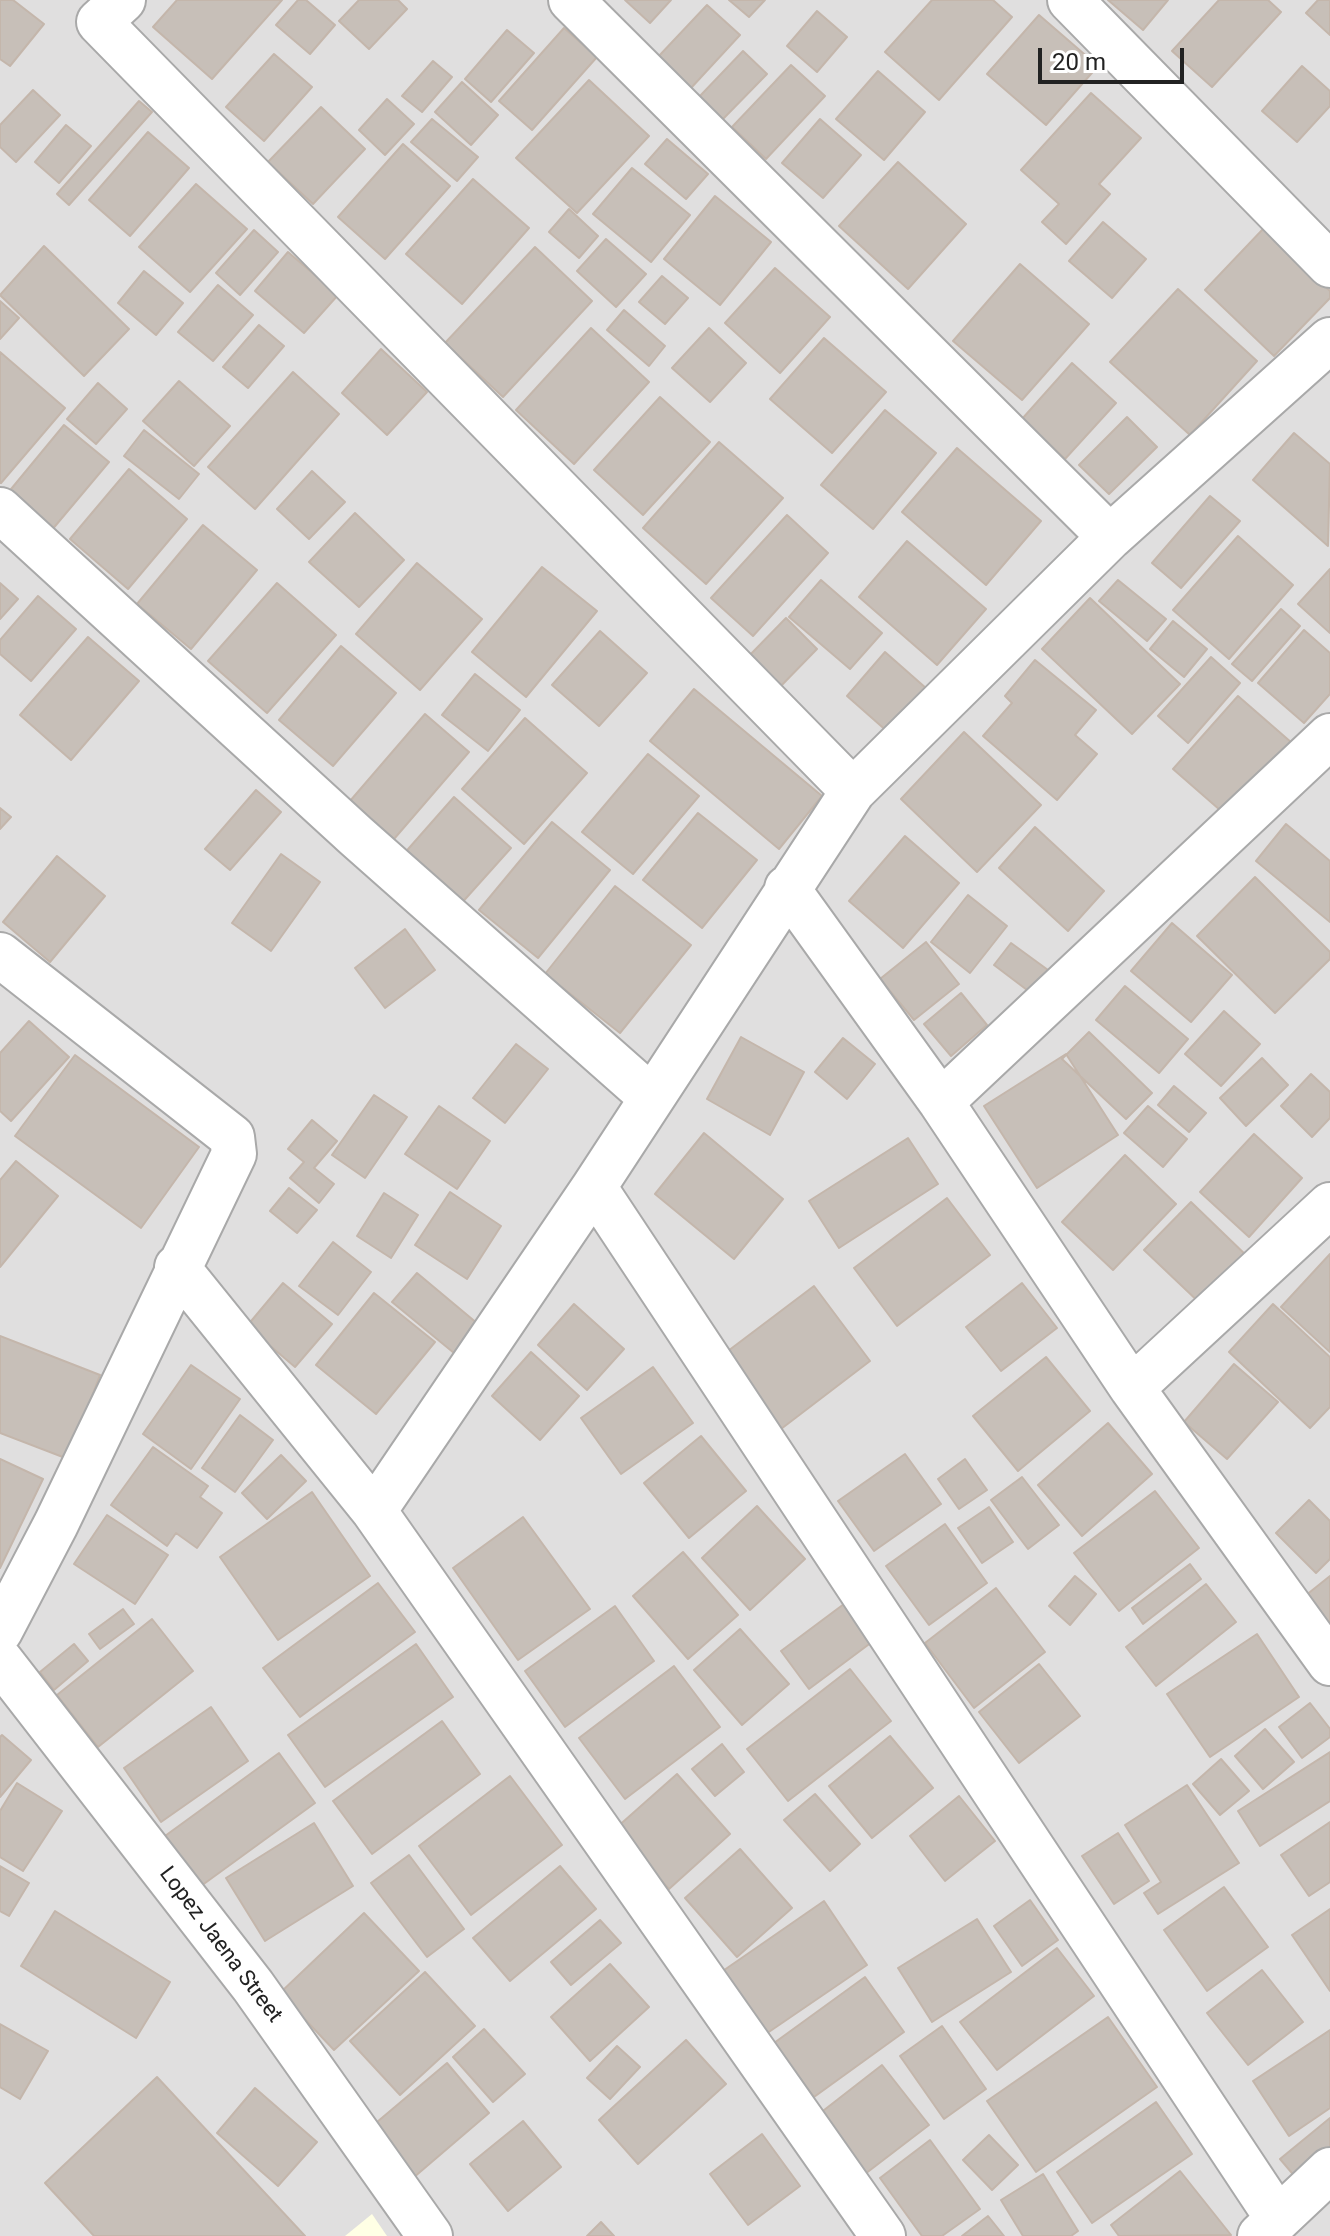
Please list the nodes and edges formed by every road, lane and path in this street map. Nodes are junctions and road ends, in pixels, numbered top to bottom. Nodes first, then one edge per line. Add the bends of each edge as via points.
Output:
1 (123, 0) edge
2 (571, 0) edge
3 (1070, 0) edge
4 (1330, 265) edge
5 (1330, 340) edge
6 (0, 510) edge
7 (1110, 537) junction
8 (1330, 736) edge
9 (853, 791) junction
10 (787, 888) junction
11 (0, 955) edge
12 (651, 1097) junction
13 (941, 1102) junction
14 (594, 1187) junction
15 (1330, 1205) edge
16 (177, 1267) junction
17 (1132, 1388) junction
18 (374, 1511) junction
19 (0, 1631) edge
20 (0, 1660) edge
21 (1330, 1663) edge
22 (1330, 2170) edge
23 (1269, 2228) edge
24 (430, 2236) edge
25 (883, 2236) edge

1 - 9 street via 99,22
2 - 7 street
3 - 4 street
5 - 7 street
6 - 12 street
7 - 9 street
8 - 13 street
9 - 10 street
10 - 12 street
10 - 13 street
11 - 16 street via 232,1137 234,1154
12 - 14 street
13 - 17 street
14 - 18 street
14 - 23 street
15 - 17 street
16 - 18 street
16 - 19 street
17 - 21 street
18 - 25 street
20 - 24 street, Lopez Jaena Street via 253,1986
22 - 23 street

